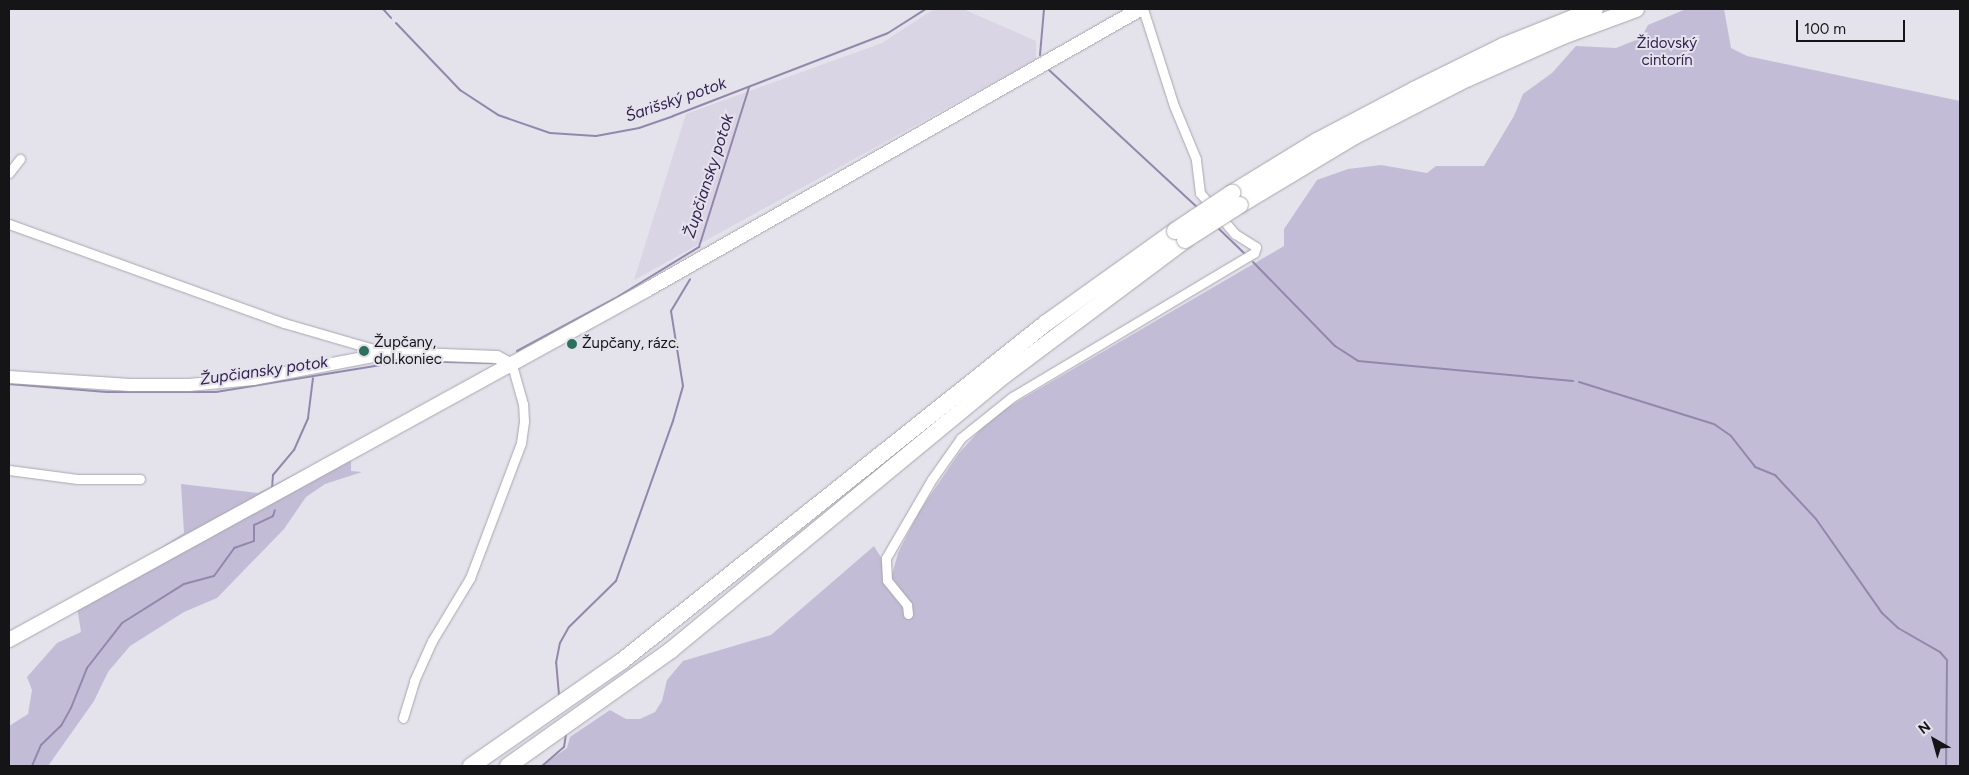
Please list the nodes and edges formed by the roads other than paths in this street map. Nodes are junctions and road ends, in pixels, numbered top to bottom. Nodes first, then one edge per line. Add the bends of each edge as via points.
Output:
1 (1141, 9) edge
2 (1595, 9) edge
3 (1636, 9) edge
4 (20, 159) dead end
5 (9, 173) edge
6 (1236, 199) junction
7 (9, 224) edge
8 (1180, 235) junction
9 (389, 353) junction
10 (512, 364) junction
11 (9, 377) edge
12 (9, 470) edge
13 (140, 479) dead end
14 (908, 614) dead end
15 (9, 640) edge
16 (402, 718) dead end
17 (471, 766) edge
18 (508, 766) edge

1 - 10 main road
1 - 14 street via 1196,159 1200,193 1235,234 1256,247 1254,253 1012,397 961,438 932,479 886,558 886,580 906,605
2 - 6 highway via 1503,46 1317,141
3 - 6 highway via 1563,36 1451,86
4 - 5 street
6 - 8 highway, bridge
7 - 9 street via 284,323
8 - 17 highway via 1046,323 622,661
8 - 18 highway via 1006,374 737,598 635,678
9 - 10 street via 497,357
9 - 11 street via 253,379 189,385 130,385
10 - 15 main road
10 - 16 street via 523,404 521,443 470,578 432,641
12 - 13 street via 77,479

